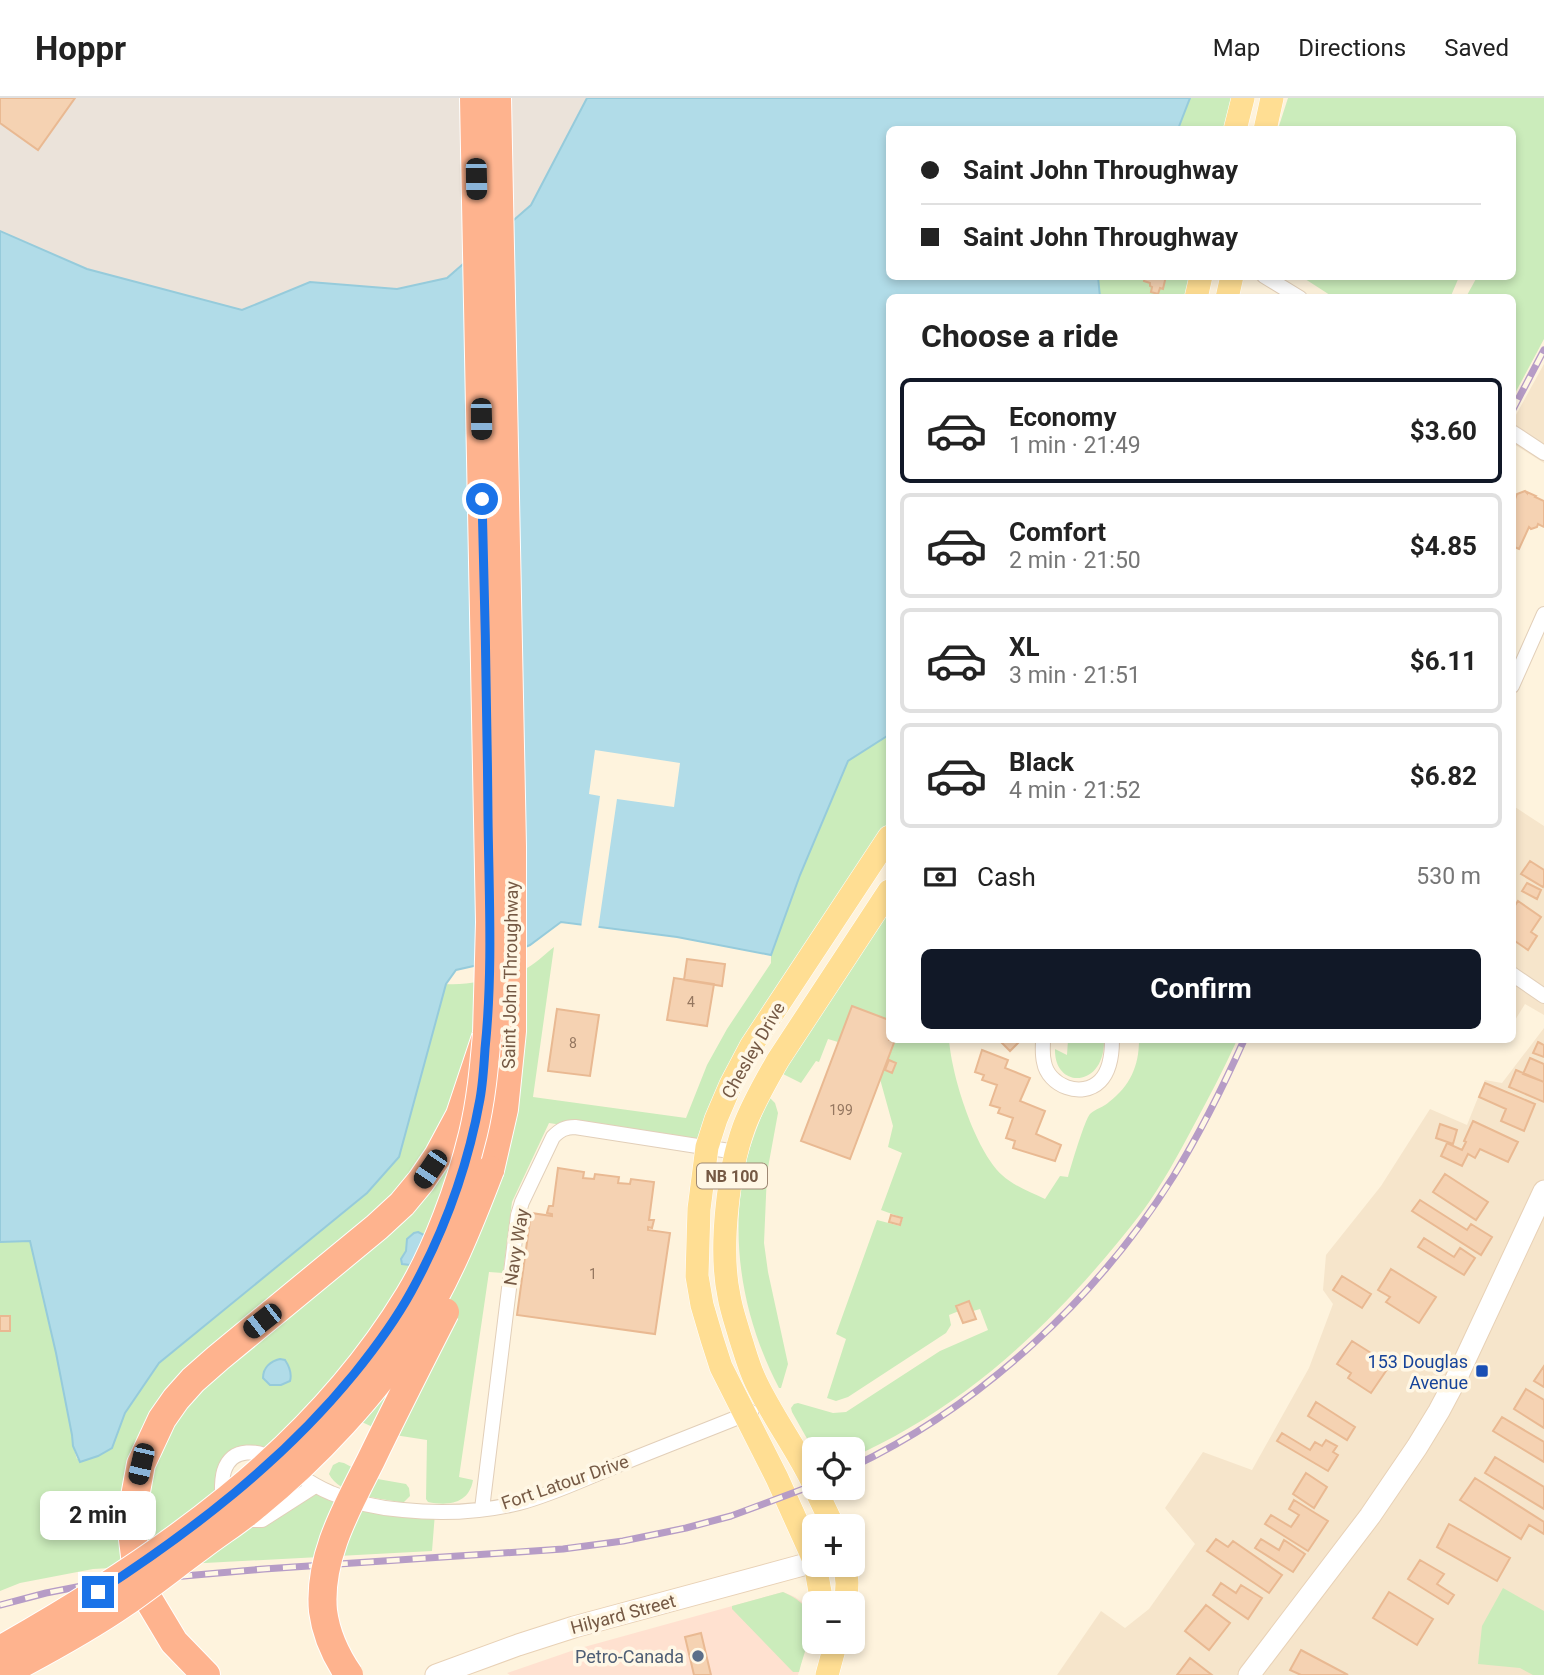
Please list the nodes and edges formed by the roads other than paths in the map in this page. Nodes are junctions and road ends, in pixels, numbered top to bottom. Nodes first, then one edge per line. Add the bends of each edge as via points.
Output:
1 (474, 98) edge
2 (497, 98) edge
3 (1243, 98) edge
4 (1272, 98) edge
5 (1236, 126) edge
6 (1266, 126) edge
7 (1271, 280) edge
8 (1293, 294) edge
9 (1516, 435) edge
10 (1544, 453) edge
11 (1544, 614) edge
12 (1516, 677) edge
13 (886, 842) edge
14 (886, 896) edge
15 (1516, 977) edge
16 (1544, 996) edge
17 (487, 1034) junction
18 (1043, 1043) edge
19 (1112, 1043) edge
20 (708, 1147) junction
21 (736, 1152) junction
22 (490, 1171) junction
23 (1544, 1191) edge
24 (768, 1406) junction
25 (745, 1415) junction
26 (802, 1461) edge
27 (315, 1486) junction
28 (482, 1509) junction
29 (802, 1535) edge
30 (802, 1565) edge
31 (0, 1650) edge
32 (0, 1675) edge
33 (206, 1675) edge
34 (349, 1675) edge
35 (436, 1675) edge
36 (1248, 1675) edge

1 - 17 highway, Saint John Throughway via 490,922
2 - 22 highway, Saint John Throughway via 512,1031 504,1110
3 - 5 main road
4 - 6 main road
7 - 8 street
9 - 10 street
11 - 12 street
13 - 20 main road, Chesley Drive / NB 100 via 751,1046 716,1119
14 - 21 main road, Chesley Drive / NB 100 via 778,1060
15 - 16 street
17 - 31 highway, Saint John Throughway, bridge via 481,1095 462,1173 433,1249 379,1343 264,1469 118,1579
17 - 33 highway, bridge via 460,1115 438,1156 402,1204 193,1380 150,1441 132,1513 135,1556 150,1602 174,1642
18 - 19 street via 1050,1076 1077,1089 1102,1080
20 - 21 street, Navy Way
20 - 25 main road, Chesley Drive / NB 100 via 699,1209 697,1276 721,1367
20 - 28 street, Navy Way via 575,1127 566,1127 553,1137 518,1215
21 - 24 main road, Chesley Drive / NB 100 via 725,1267 754,1380
22 - 32 highway, Saint John Throughway, bridge via 465,1236 416,1329 379,1380 307,1460 256,1506 123,1604
22 - 34 highway, bridge via 477,1240 329,1555 323,1611 332,1645
23 - 36 street via 1431,1423 1370,1516
24 - 25 street, Fort Latour Drive
24 - 26 main road, Chesley Drive / NB 100
25 - 28 street, Fort Latour Drive via 555,1490
25 - 29 main road, Chesley Drive / NB 100
27 - 27 street, Fort Latour Drive via 262,1520 230,1513 222,1503 227,1463 235,1454 245,1452 276,1460
27 - 28 street, Fort Latour Drive via 383,1508 435,1513
30 - 35 street, Hilyard Street via 574,1627

